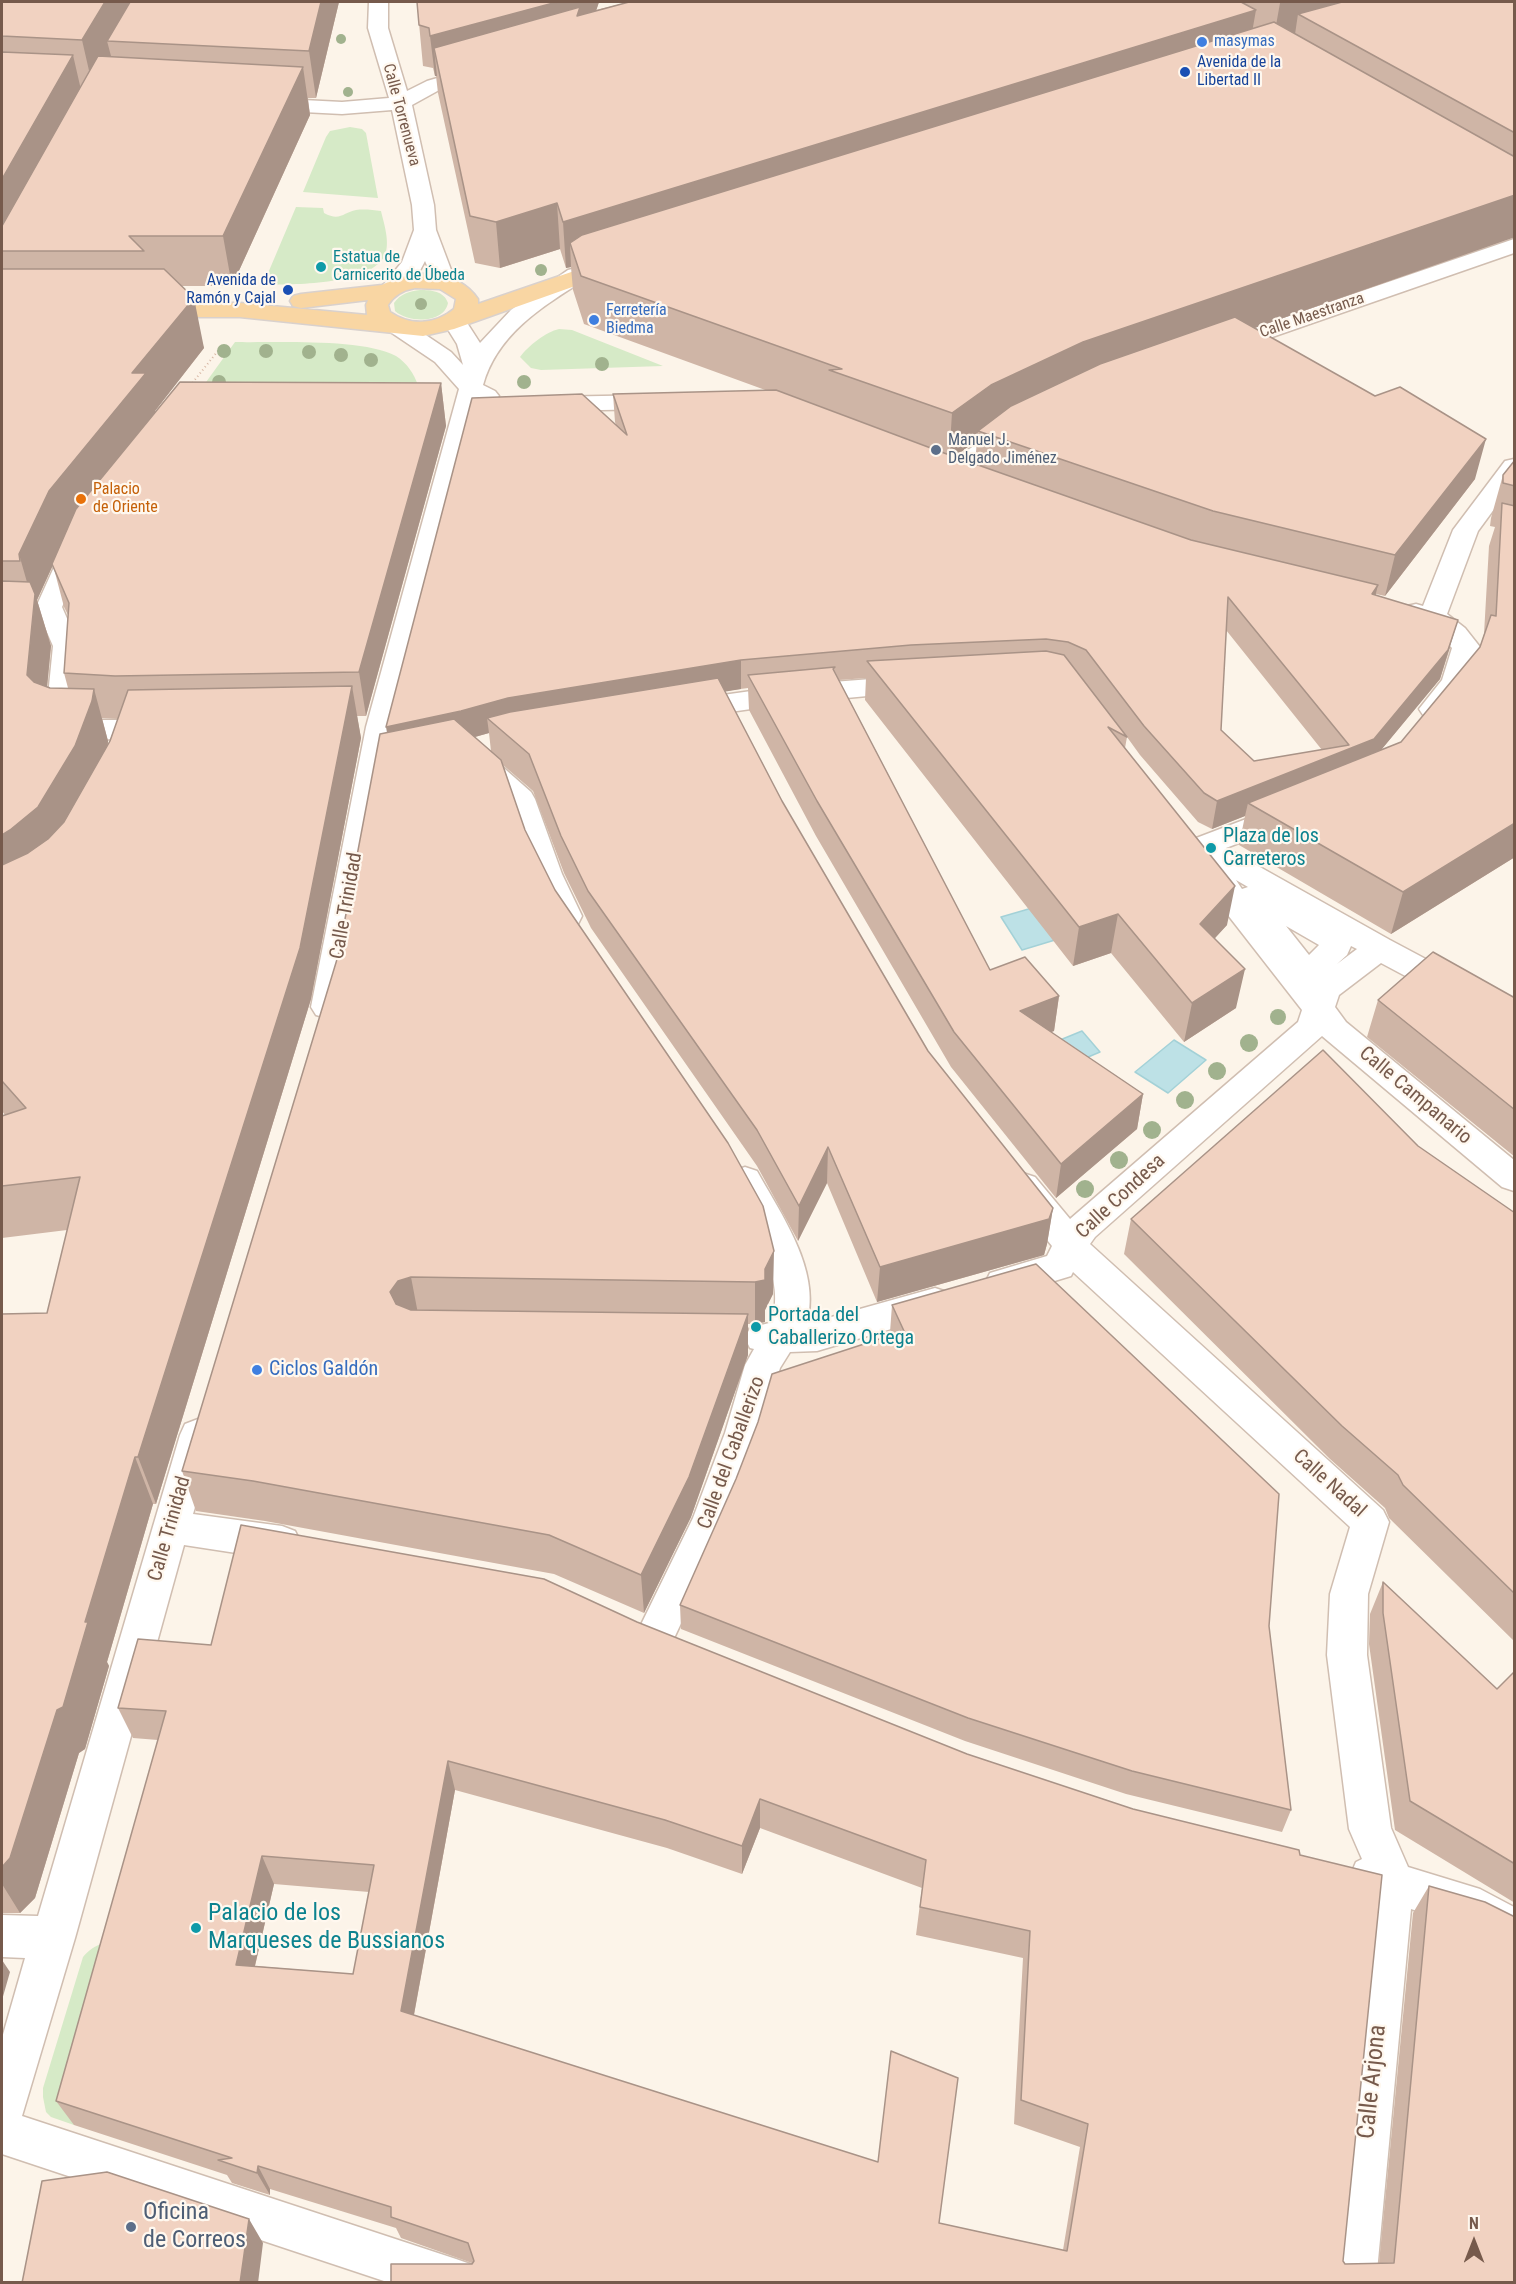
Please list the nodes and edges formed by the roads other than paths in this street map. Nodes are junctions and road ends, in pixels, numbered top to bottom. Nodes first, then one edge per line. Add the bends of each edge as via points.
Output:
1 (378, 2) edge
2 (500, 66) edge
3 (401, 103) junction
4 (249, 104) edge
5 (425, 230) junction
6 (1515, 246) edge
7 (639, 256) edge
8 (576, 275) junction
9 (450, 285) junction
10 (389, 290) junction
11 (133, 310) edge
12 (240, 310) junction
13 (456, 319) junction
14 (395, 325) junction
15 (1196, 357) edge
16 (462, 395) junction
17 (677, 401) edge
18 (1028, 424) edge
19 (1515, 466) edge
20 (953, 474) edge
21 (89, 530) edge
22 (1466, 530) junction
23 (1495, 537) dead end
24 (1387, 608) edge
25 (1433, 615) junction
26 (24, 624) edge
27 (55, 624) junction
28 (931, 684) edge
29 (728, 702) junction
30 (661, 713) edge
31 (182, 729) edge
32 (744, 733) edge
33 (1413, 733) edge
34 (501, 741) edge
35 (1306, 806) edge
36 (1194, 839) junction
37 (583, 943) edge
38 (1379, 948) junction
39 (1319, 1010) junction
40 (1515, 1020) edge
41 (319, 1034) edge
42 (729, 1157) edge
43 (1002, 1160) edge
44 (1515, 1178) edge
45 (1071, 1244) junction
46 (753, 1338) junction
47 (207, 1405) edge
48 (170, 1527) junction
49 (311, 1548) edge
50 (655, 1639) edge
51 (1334, 1867) edge
52 (1393, 1881) junction
53 (1515, 1930) edge
54 (2, 1936) edge
55 (54, 1938) junction
56 (2, 2110) edge
57 (2, 2132) edge
58 (456, 2283) edge
59 (1353, 2283) edge

1 - 3 street, Calle Torrenueva via 382,46
2 - 3 street via 434,85
3 - 4 street via 342,108
3 - 5 street, Calle Torrenueva
5 - 9 street, Calle Torrenueva
5 - 10 street, Calle Torrenueva via 416,262
6 - 15 street, Calle Maestranza
7 - 8 main road
8 - 9 main road via 533,282
8 - 13 main road
8 - 16 street, Calle Trinidad via 508,324 486,347
9 - 10 main road via 417,281
9 - 13 main road via 463,292 467,300 465,310
10 - 12 main road
10 - 14 main road via 377,309
11 - 12 main road
12 - 14 main road
13 - 14 main road via 424,328
13 - 16 street via 469,344
14 - 16 street via 437,352
16 - 17 street via 516,403
16 - 41 street, Calle Trinidad via 369,728 387,767
18 - 20 street via 997,440
19 - 22 street
21 - 27 street via 74,549 49,608
22 - 23 street
22 - 25 street
24 - 25 street
25 - 33 street via 1466,647 1455,682
26 - 27 street
27 - 31 street via 66,646 59,726 125,743
28 - 29 street
29 - 30 street
29 - 32 street
34 - 37 street via 461,752 521,799 547,874
35 - 36 street
36 - 38 street
36 - 39 street via 1235,903
38 - 39 street via 1326,989
38 - 40 street
39 - 44 street, Calle Campanario via 1335,1030
39 - 45 street, Calle Condesa via 1311,1028 1083,1227
42 - 46 street, Calle del Caballerizo via 782,1247 793,1296 790,1320
43 - 45 street
45 - 46 street, Calle Condesa via 1059,1266 818,1336
45 - 52 street, Calle Nadal via 1084,1261 1370,1522 1349,1594 1347,1654 1370,1828
46 - 50 street, Calle del Caballerizo via 763,1365 743,1433 711,1519
47 - 48 street, Calle Trinidad
48 - 49 street
48 - 55 street, Calle Trinidad
51 - 52 street
52 - 53 street via 1480,1910
52 - 59 street, Calle Arjona
54 - 55 street
55 - 56 street, Calle Trinidad
57 - 58 street

